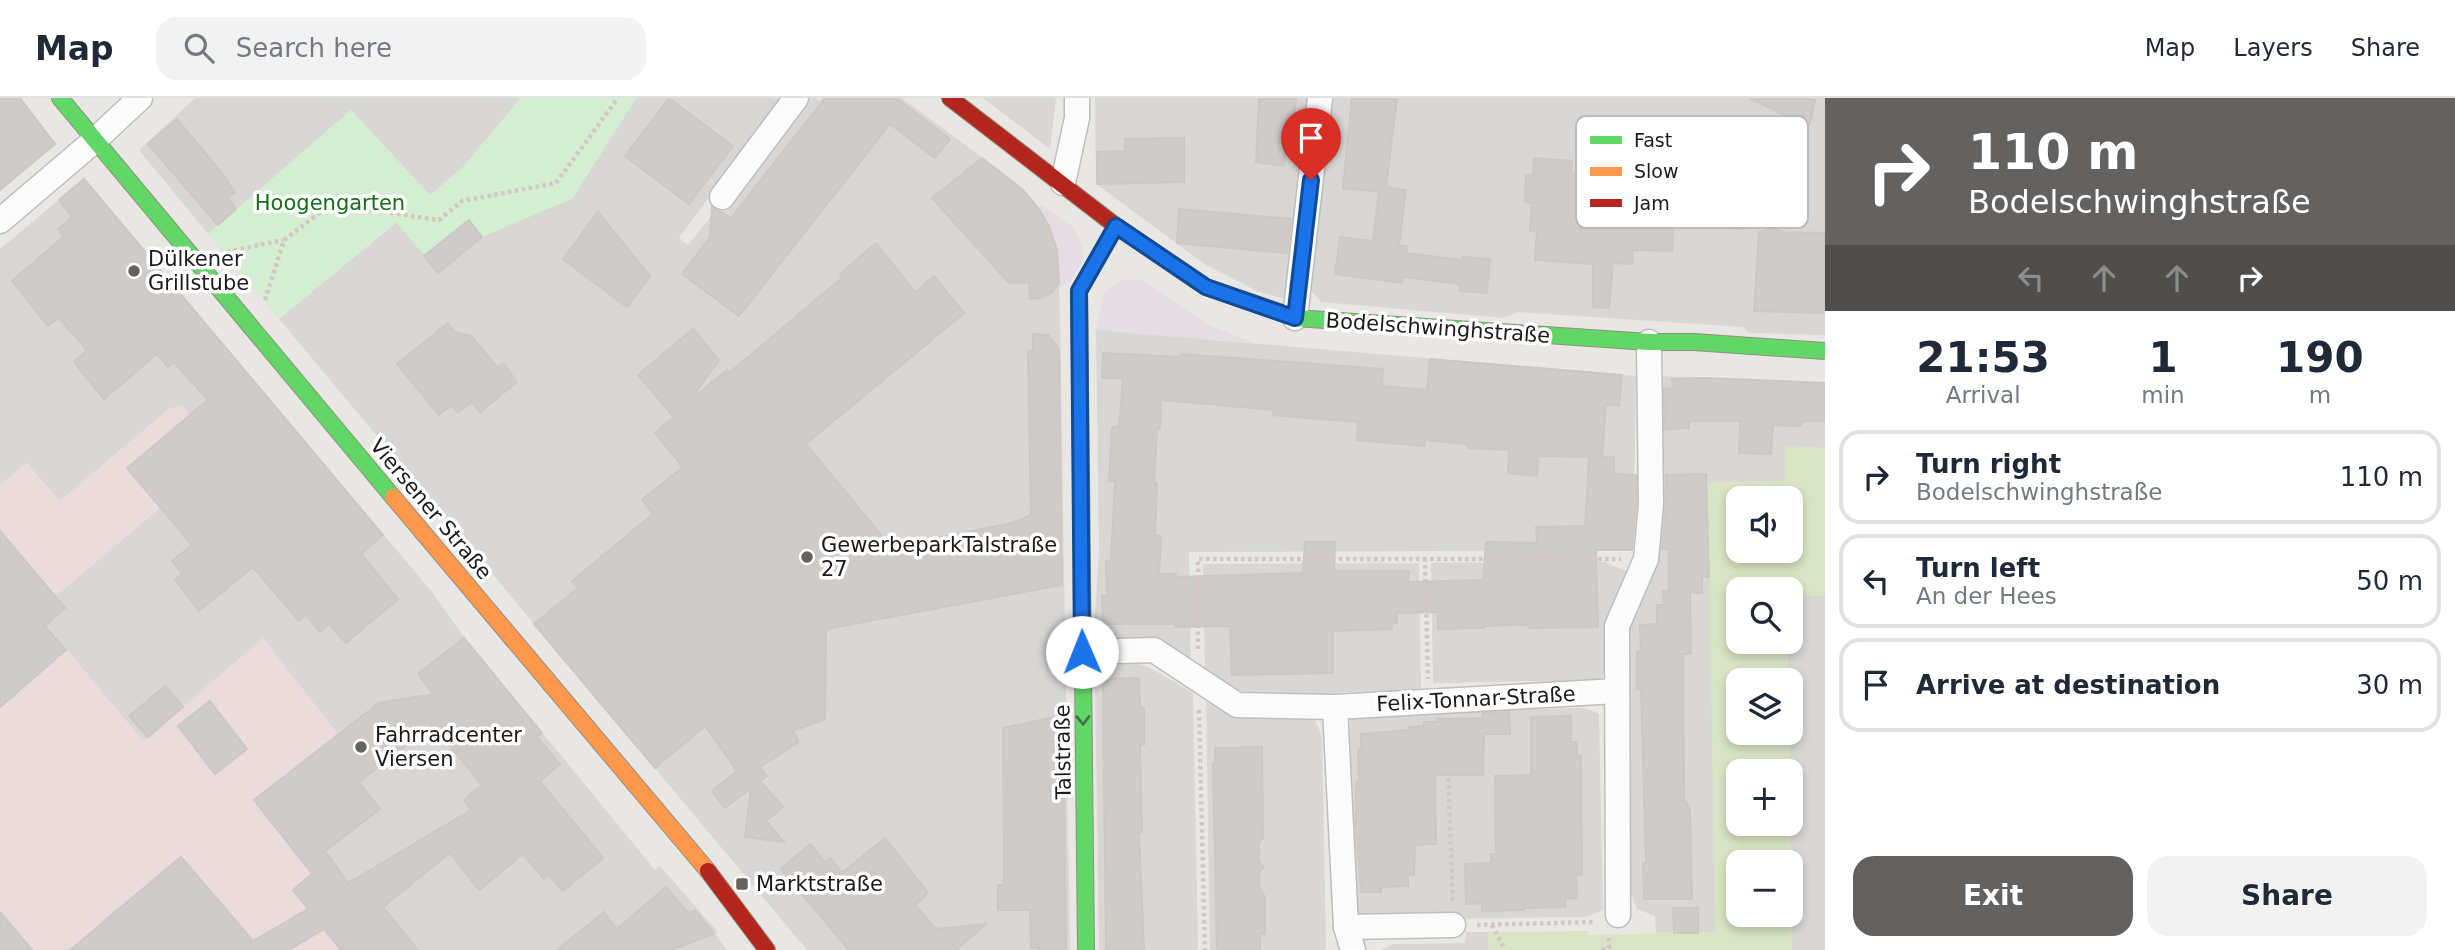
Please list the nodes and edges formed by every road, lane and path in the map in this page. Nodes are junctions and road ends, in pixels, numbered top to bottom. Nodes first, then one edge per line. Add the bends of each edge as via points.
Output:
1 (61, 98) edge
2 (140, 98) edge
3 (618, 98) edge
4 (796, 98) edge
5 (950, 98) edge
6 (1077, 98) edge
7 (1320, 98) edge
8 (94, 141) junction
9 (1063, 183) junction
10 (722, 197) dead end
11 (0, 220) edge
12 (1116, 226) junction
13 (284, 240) junction
14 (203, 269) junction
15 (1295, 318) junction
16 (248, 324) junction
17 (1649, 342) junction
18 (1825, 351) edge
19 (1425, 558) junction
20 (1646, 559) junction
21 (1082, 652) junction
22 (1199, 681) junction
23 (1617, 691) junction
24 (1428, 701) junction
25 (1335, 707) junction
26 (1448, 771) dead end
27 (1618, 915) joint
28 (1453, 925) junction
29 (1492, 925) junction
30 (1349, 938) edge
31 (767, 950) edge
32 (1086, 950) edge
33 (1205, 950) edge
34 (1505, 950) edge

1 - 8 street, Viersener Straße
2 - 8 street
3 - 13 path via 556,183 462,201 439,220 331,204
4 - 10 street
5 - 9 street, Bodelschwinghstraße
6 - 9 street
7 - 15 street
8 - 11 street
8 - 14 street, Viersener Straße
9 - 12 street, Bodelschwinghstraße
12 - 15 street, Bodelschwinghstraße via 1206,287
12 - 21 street, Talstraße via 1079,291
13 - 14 path via 227,252
13 - 16 path via 265,299
14 - 16 street, Viersener Straße
15 - 17 street, Bodelschwinghstraße
16 - 31 street, Viersener Straße via 725,892
17 - 18 street, Bodelschwinghstraße
17 - 20 street via 1651,504
19 - 20 path
19 - 22 path via 1198,559
19 - 24 path
20 - 23 street via 1617,626
21 - 22 street, Felix-Tonnar-Straße via 1154,650
21 -> 32 street, Talstraße
22 - 25 street, Felix-Tonnar-Straße via 1237,705
22 - 33 path
23 - 24 street, Felix-Tonnar-Straße
23 - 27 street
24 - 25 street, Felix-Tonnar-Straße
25 - 30 street
26 - 28 path
27 - 29 path via 1591,923
28 - 29 path
28 - 30 street
29 - 34 path

